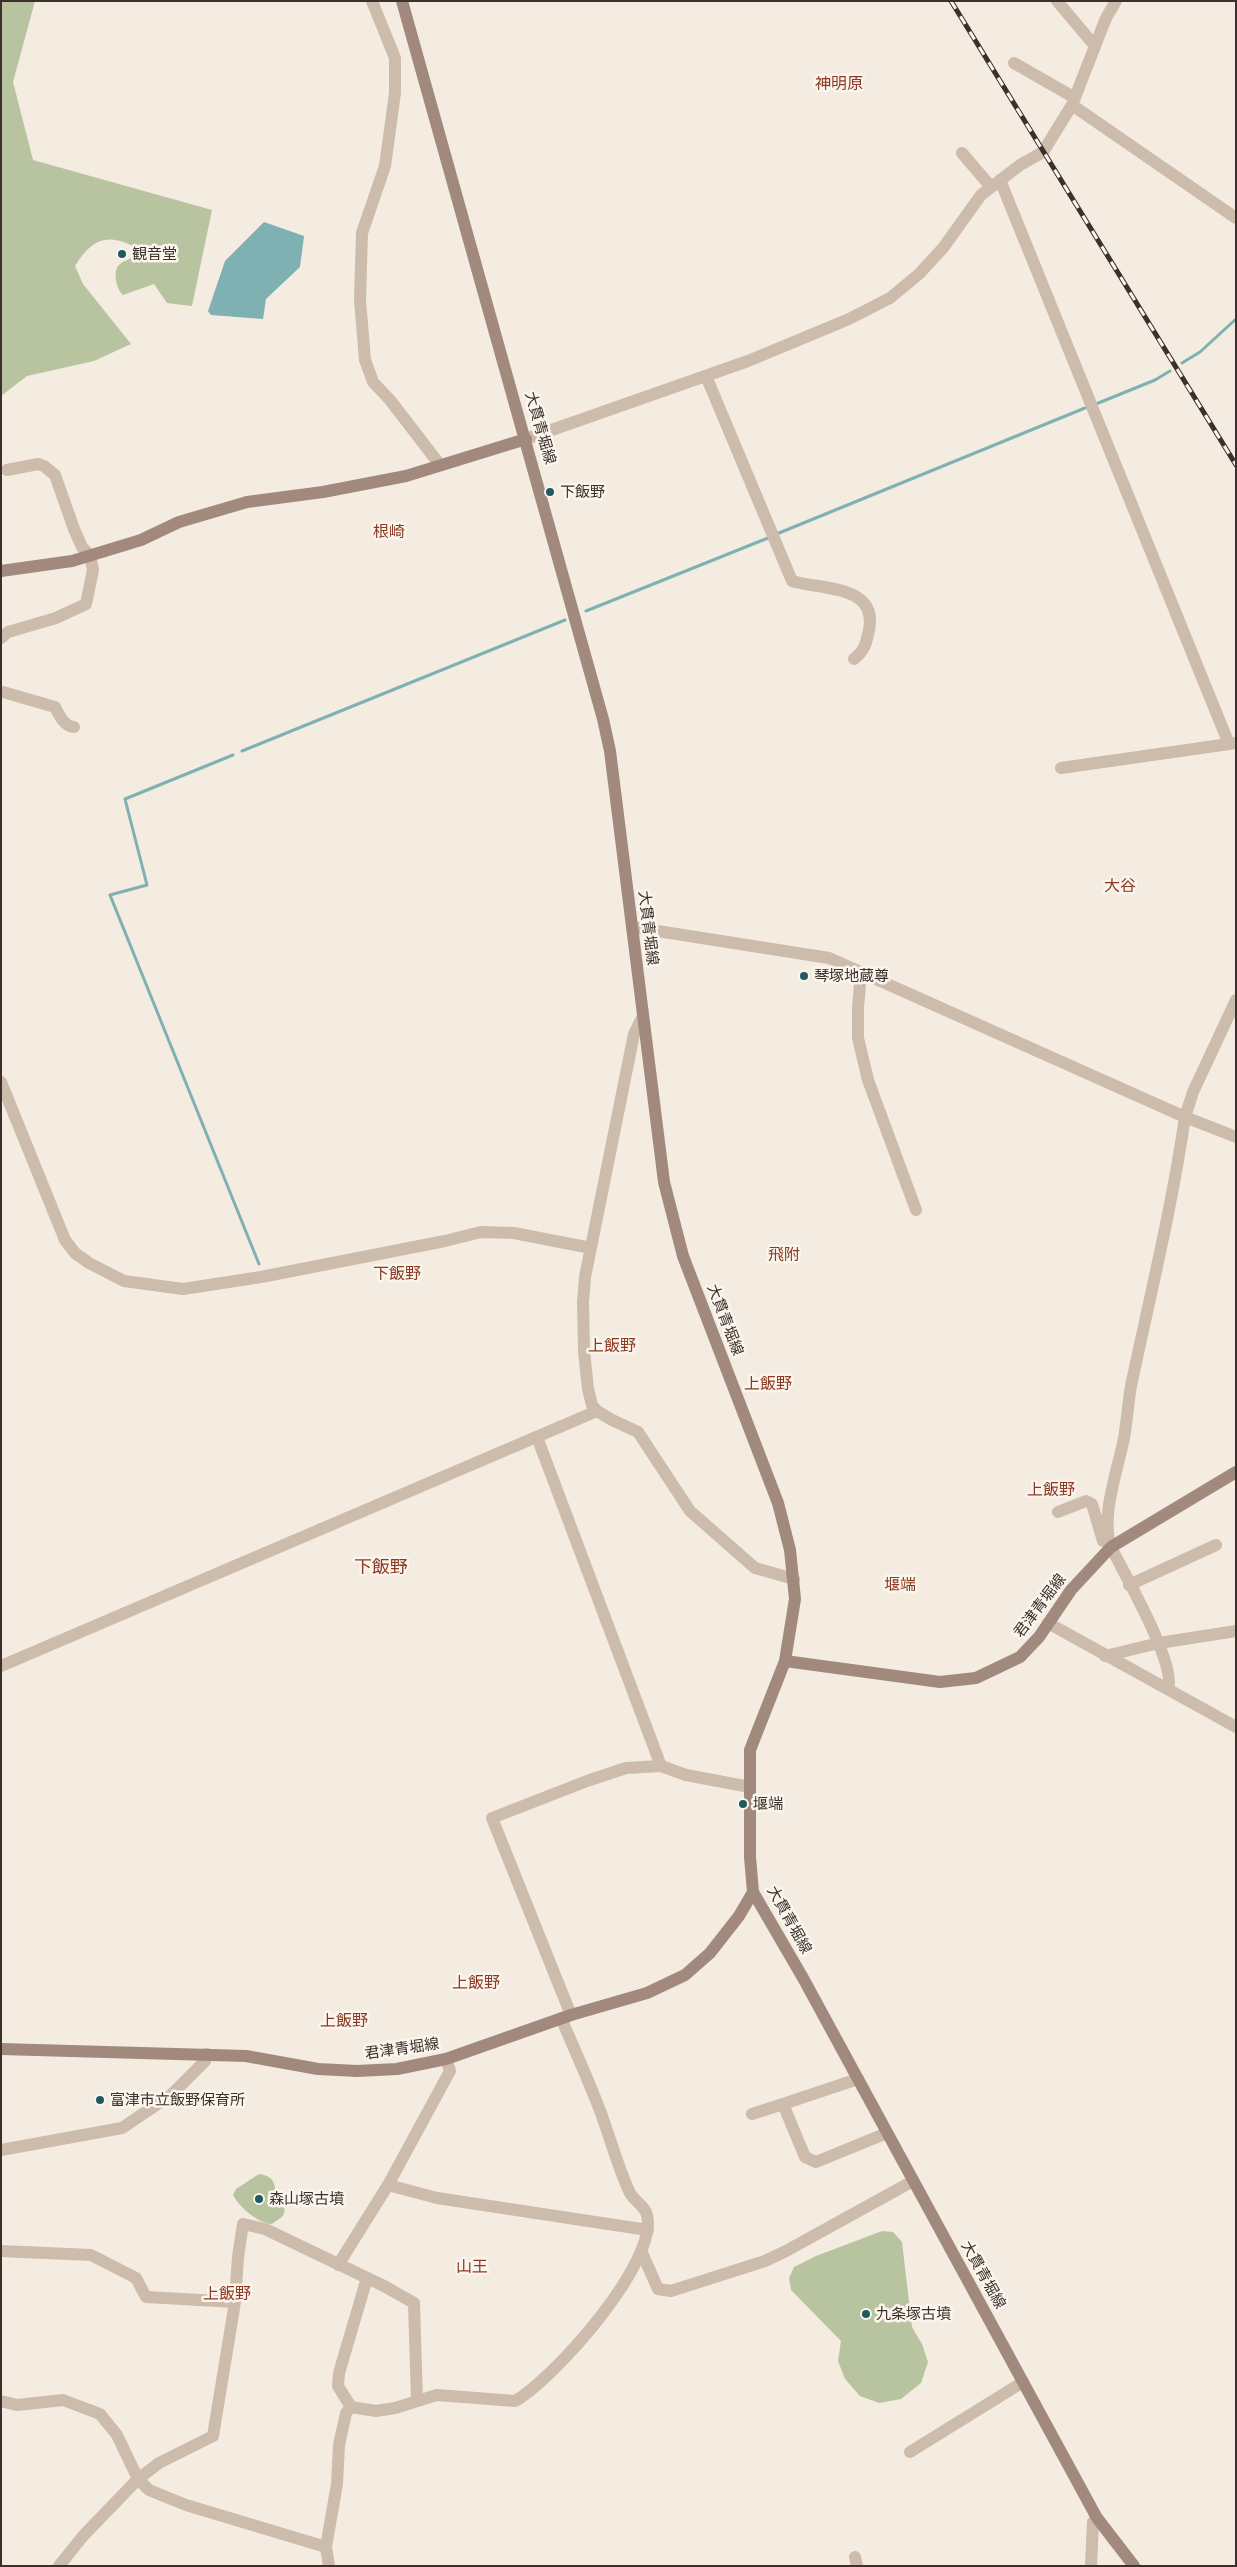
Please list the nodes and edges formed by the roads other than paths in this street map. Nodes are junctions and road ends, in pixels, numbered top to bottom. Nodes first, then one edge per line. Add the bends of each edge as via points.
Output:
1 (372, 1) edge
2 (402, 1) edge
3 (1057, 1) edge
4 (1116, 1) edge
5 (1094, 46) junction
6 (1014, 63) dead end
7 (1073, 101) junction
8 (962, 153) dead end
9 (996, 183) junction
10 (1236, 218) edge
11 (706, 376) junction
12 (526, 439) junction
13 (440, 465) junction
14 (7, 470) dead end
15 (90, 556) junction
16 (1, 571) edge
17 (1, 638) edge
18 (854, 659) dead end
19 (2, 691) edge
20 (74, 727) dead end
21 (1232, 744) edge
22 (1061, 768) dead end
23 (632, 928) junction
24 (861, 972) junction
25 (1236, 1000) edge
26 (643, 1016) junction
27 (1, 1082) edge
28 (1185, 1117) junction
29 (1236, 1137) edge
30 (916, 1210) dead end
31 (591, 1248) junction
32 (597, 1411) junction
33 (537, 1437) junction
34 (1236, 1472) edge
35 (1058, 1512) dead end
36 (1216, 1545) dead end
37 (1109, 1549) junction
38 (794, 1579) junction
39 (1129, 1585) junction
40 (1048, 1624) junction
41 (1236, 1631) edge
42 (1159, 1643) junction
43 (1105, 1656) junction
44 (785, 1661) junction
45 (1, 1666) edge
46 (1168, 1689) junction
47 (1236, 1727) edge
48 (661, 1766) junction
49 (750, 1787) junction
50 (753, 1892) junction
51 (566, 2016) junction
52 (1, 2049) edge
53 (207, 2054) junction
54 (446, 2059) junction
55 (858, 2079) junction
56 (783, 2104) junction
57 (752, 2114) dead end
58 (887, 2133) junction
59 (1, 2150) edge
60 (913, 2181) junction
61 (388, 2185) junction
62 (648, 2230) junction
63 (1, 2251) edge
64 (642, 2253) junction
65 (338, 2265) junction
66 (368, 2278) junction
67 (236, 2302) junction
68 (1023, 2382) junction
69 (1, 2401) edge
70 (417, 2401) junction
71 (352, 2407) junction
72 (910, 2452) dead end
73 (138, 2479) junction
74 (1097, 2518) junction
75 (326, 2547) junction
76 (59, 2566) edge
77 (330, 2566) edge
78 (1091, 2566) edge
79 (1134, 2566) edge

1 - 13 street via 395,58 395,93 384,166 362,233 360,266 365,360 373,382
2 - 12 main road, 大貫青堀線
3 - 5 street
4 - 5 street
5 - 7 street
6 - 7 street
7 - 9 street via 1043,152
7 - 10 street
8 - 9 street
9 - 11 street via 981,195 943,248 890,298 801,340
9 - 21 street
11 - 12 street
11 - 18 street via 792,581 851,594 868,606 872,616 865,650
12 - 13 main road
12 - 23 main road, 大貫青堀線 via 610,751
13 - 15 main road via 360,486 246,502 178,522 141,540
14 - 15 street via 33,464 50,470 58,481 82,547
15 - 16 main road
15 - 17 street via 93,570 86,604 56,618 8,632
19 - 20 street via 54,707 62,720
21 - 22 street
23 - 24 street via 829,958
23 - 26 main road, 大貫青堀線
24 - 28 street
24 - 30 street via 858,1038 868,1080
25 - 28 street via 1193,1092
26 - 31 street via 634,1034
26 - 38 main road, 大貫青堀線 via 664,1182 673,1225 778,1503
27 - 31 street via 64,1240 82,1258 124,1280 183,1289 445,1242 480,1232 514,1233
28 - 29 street
28 - 37 street via 1107,1516
31 - 32 street via 583,1302 584,1351 588,1388
32 - 33 street
32 - 38 street via 638,1432 690,1510 755,1568
33 - 45 street
33 - 48 street
34 - 37 main road, 君津青堀線
35 - 37 street via 1086,1501 1092,1504
36 - 39 street
37 - 39 street
37 - 40 main road, 君津青堀線 via 1071,1590
38 - 44 main road, 大貫青堀線 via 795,1600
39 - 42 street
40 - 43 street
40 - 44 main road, 君津青堀線 via 1020,1657 990,1673 961,1681 940,1682
41 - 42 street
42 - 43 street
42 - 46 street via 1171,1681
43 - 46 street
44 - 49 main road, 大貫青堀線 via 753,1740
46 - 47 street
48 - 49 street via 686,1775
48 - 51 street via 626,1768 587,1780 492,1818
49 - 50 main road, 大貫青堀線
50 - 51 main road, 君津青堀線 via 710,1953 685,1975 647,1993
50 - 55 main road, 大貫青堀線
51 - 54 main road, 君津青堀線
51 - 62 street via 629,2191 647,2215
52 - 53 main road, 君津青堀線
53 - 54 main road, 君津青堀線 via 358,2071 397,2069
53 - 59 street via 171,2095 122,2128
54 - 61 street via 450,2071
55 - 56 street
55 - 58 main road, 大貫青堀線
56 - 57 street
56 - 58 street via 805,2157 816,2162
58 - 60 main road, 大貫青堀線
60 - 64 street via 772,2258 671,2291 658,2289
60 - 68 main road, 大貫青堀線
61 - 62 street via 438,2198
61 - 65 street
62 - 64 street
63 - 67 street via 91,2255 136,2278 146,2297
64 - 70 street via 595,2325 522,2396 514,2400 438,2395
65 - 66 street
65 - 67 street via 265,2229 244,2224 238,2257
66 - 70 street via 414,2303
66 - 71 street via 339,2373 338,2386
67 - 73 street via 213,2436 159,2464
68 - 72 street
68 - 74 main road, 大貫青堀線
69 - 73 street via 16,2405 63,2400 100,2414 117,2435
70 - 71 street via 376,2411
71 - 75 street via 346,2413 339,2445 337,2484
73 - 75 street via 163,2497
73 - 76 street
74 - 78 street via 1093,2522
74 - 79 main road, 大貫青堀線
75 - 77 street

